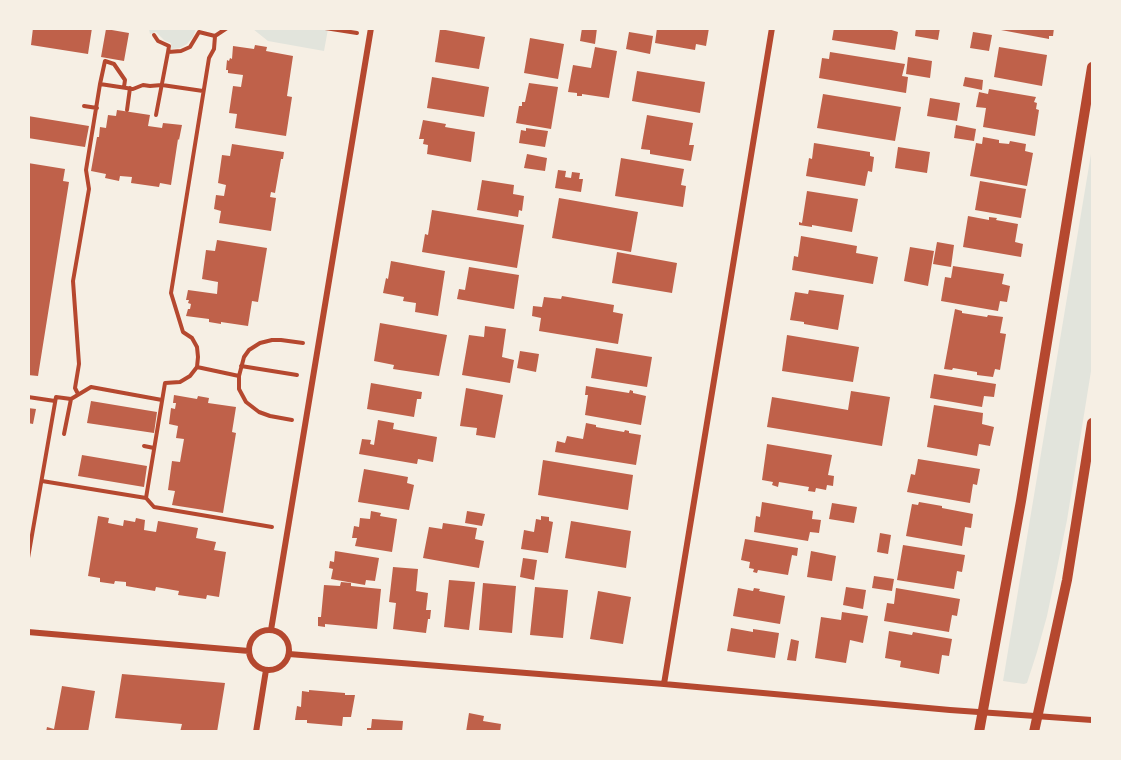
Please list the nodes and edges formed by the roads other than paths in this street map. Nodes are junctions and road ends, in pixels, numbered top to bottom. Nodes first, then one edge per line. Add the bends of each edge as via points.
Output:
1 (772, 28) edge
2 (370, 32) edge
3 (1092, 67) edge
4 (1092, 423) edge
5 (271, 630) junction
6 (28, 632) edge
7 (249, 651) junction
8 (289, 654) junction
9 (266, 670) junction
10 (664, 684) junction
11 (982, 713) junction
12 (1037, 716) junction
13 (1092, 720) edge
14 (256, 732) edge
15 (979, 732) edge
16 (1034, 732) edge

1 - 10 street
2 - 5 street
3 - 11 street
4 - 12 street via 1067,580
5 - 7 street via 253,638
5 - 8 street via 287,641
6 - 7 street
7 - 9 street via 254,663
8 - 9 street via 283,665
8 - 10 street
9 - 14 street
10 - 11 street
11 - 12 street
11 - 15 street
12 - 13 street
12 - 16 street

